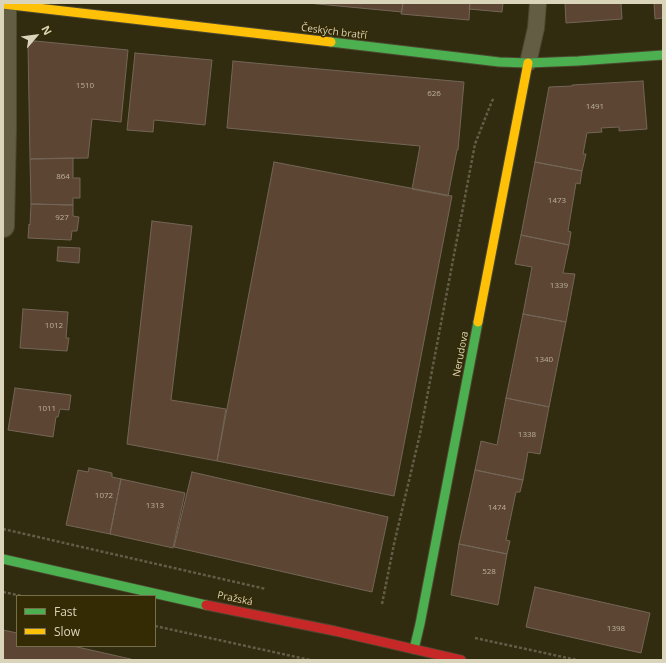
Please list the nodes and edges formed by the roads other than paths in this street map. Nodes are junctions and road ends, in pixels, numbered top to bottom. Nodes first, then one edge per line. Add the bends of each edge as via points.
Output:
1 (538, 3) edge
2 (4, 4) edge
3 (663, 55) edge
4 (528, 63) junction
5 (4, 128) edge
6 (3, 226) edge
7 (3, 559) edge
8 (414, 649) junction
9 (462, 660) edge

1 - 4 lane via 536,28
2 - 4 street, Českých bratří via 499,62
2 - 5 street
3 - 4 street, Českých bratří
4 - 8 street, Nerudova
5 - 6 street
7 - 8 street, Pražská
8 - 9 street, Pražská

